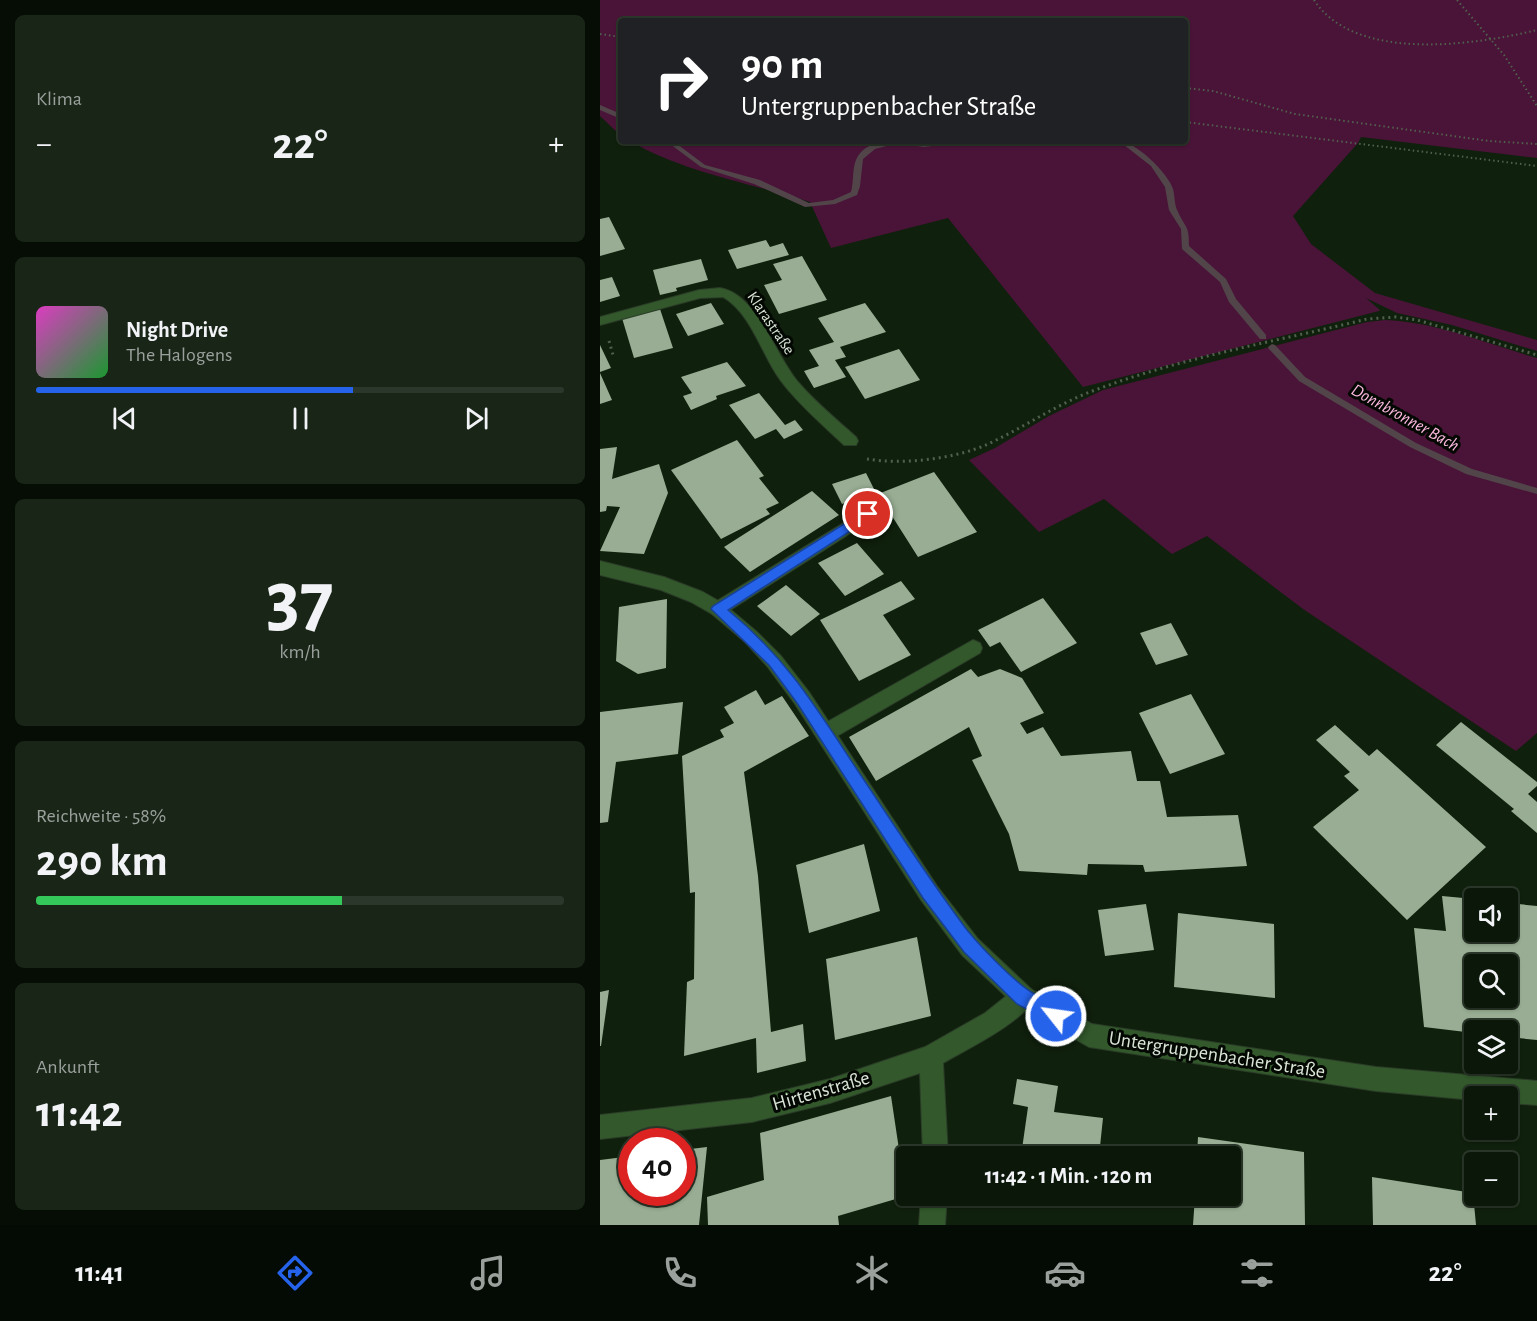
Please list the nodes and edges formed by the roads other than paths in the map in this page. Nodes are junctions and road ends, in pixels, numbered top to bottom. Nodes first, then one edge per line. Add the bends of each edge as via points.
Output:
1 (600, 321) edge
2 (850, 441) road end
3 (868, 514) dead end
4 (600, 568) edge
5 (718, 609) junction
6 (973, 648) dead end
7 (825, 733) junction
8 (1023, 997) junction
9 (930, 1057) junction
10 (1537, 1093) edge
11 (600, 1127) edge
12 (936, 1146) edge
13 (933, 1206) edge
14 (932, 1225) edge

1 - 2 street, Klarastraße via 699,294 729,295 746,314 787,379
3 - 5 street
4 - 5 street, Untergruppenbacher Straße via 664,584
5 - 7 street, Untergruppenbacher Straße via 774,661
6 - 7 street
7 - 8 street, Untergruppenbacher Straße via 935,902 970,946
8 - 9 street, Hirtenstraße via 993,1021
8 - 10 street, Untergruppenbacher Straße via 1089,1035 1377,1079
9 - 11 street, Hirtenstraße via 830,1091 752,1110
9 - 12 street
13 - 14 street

